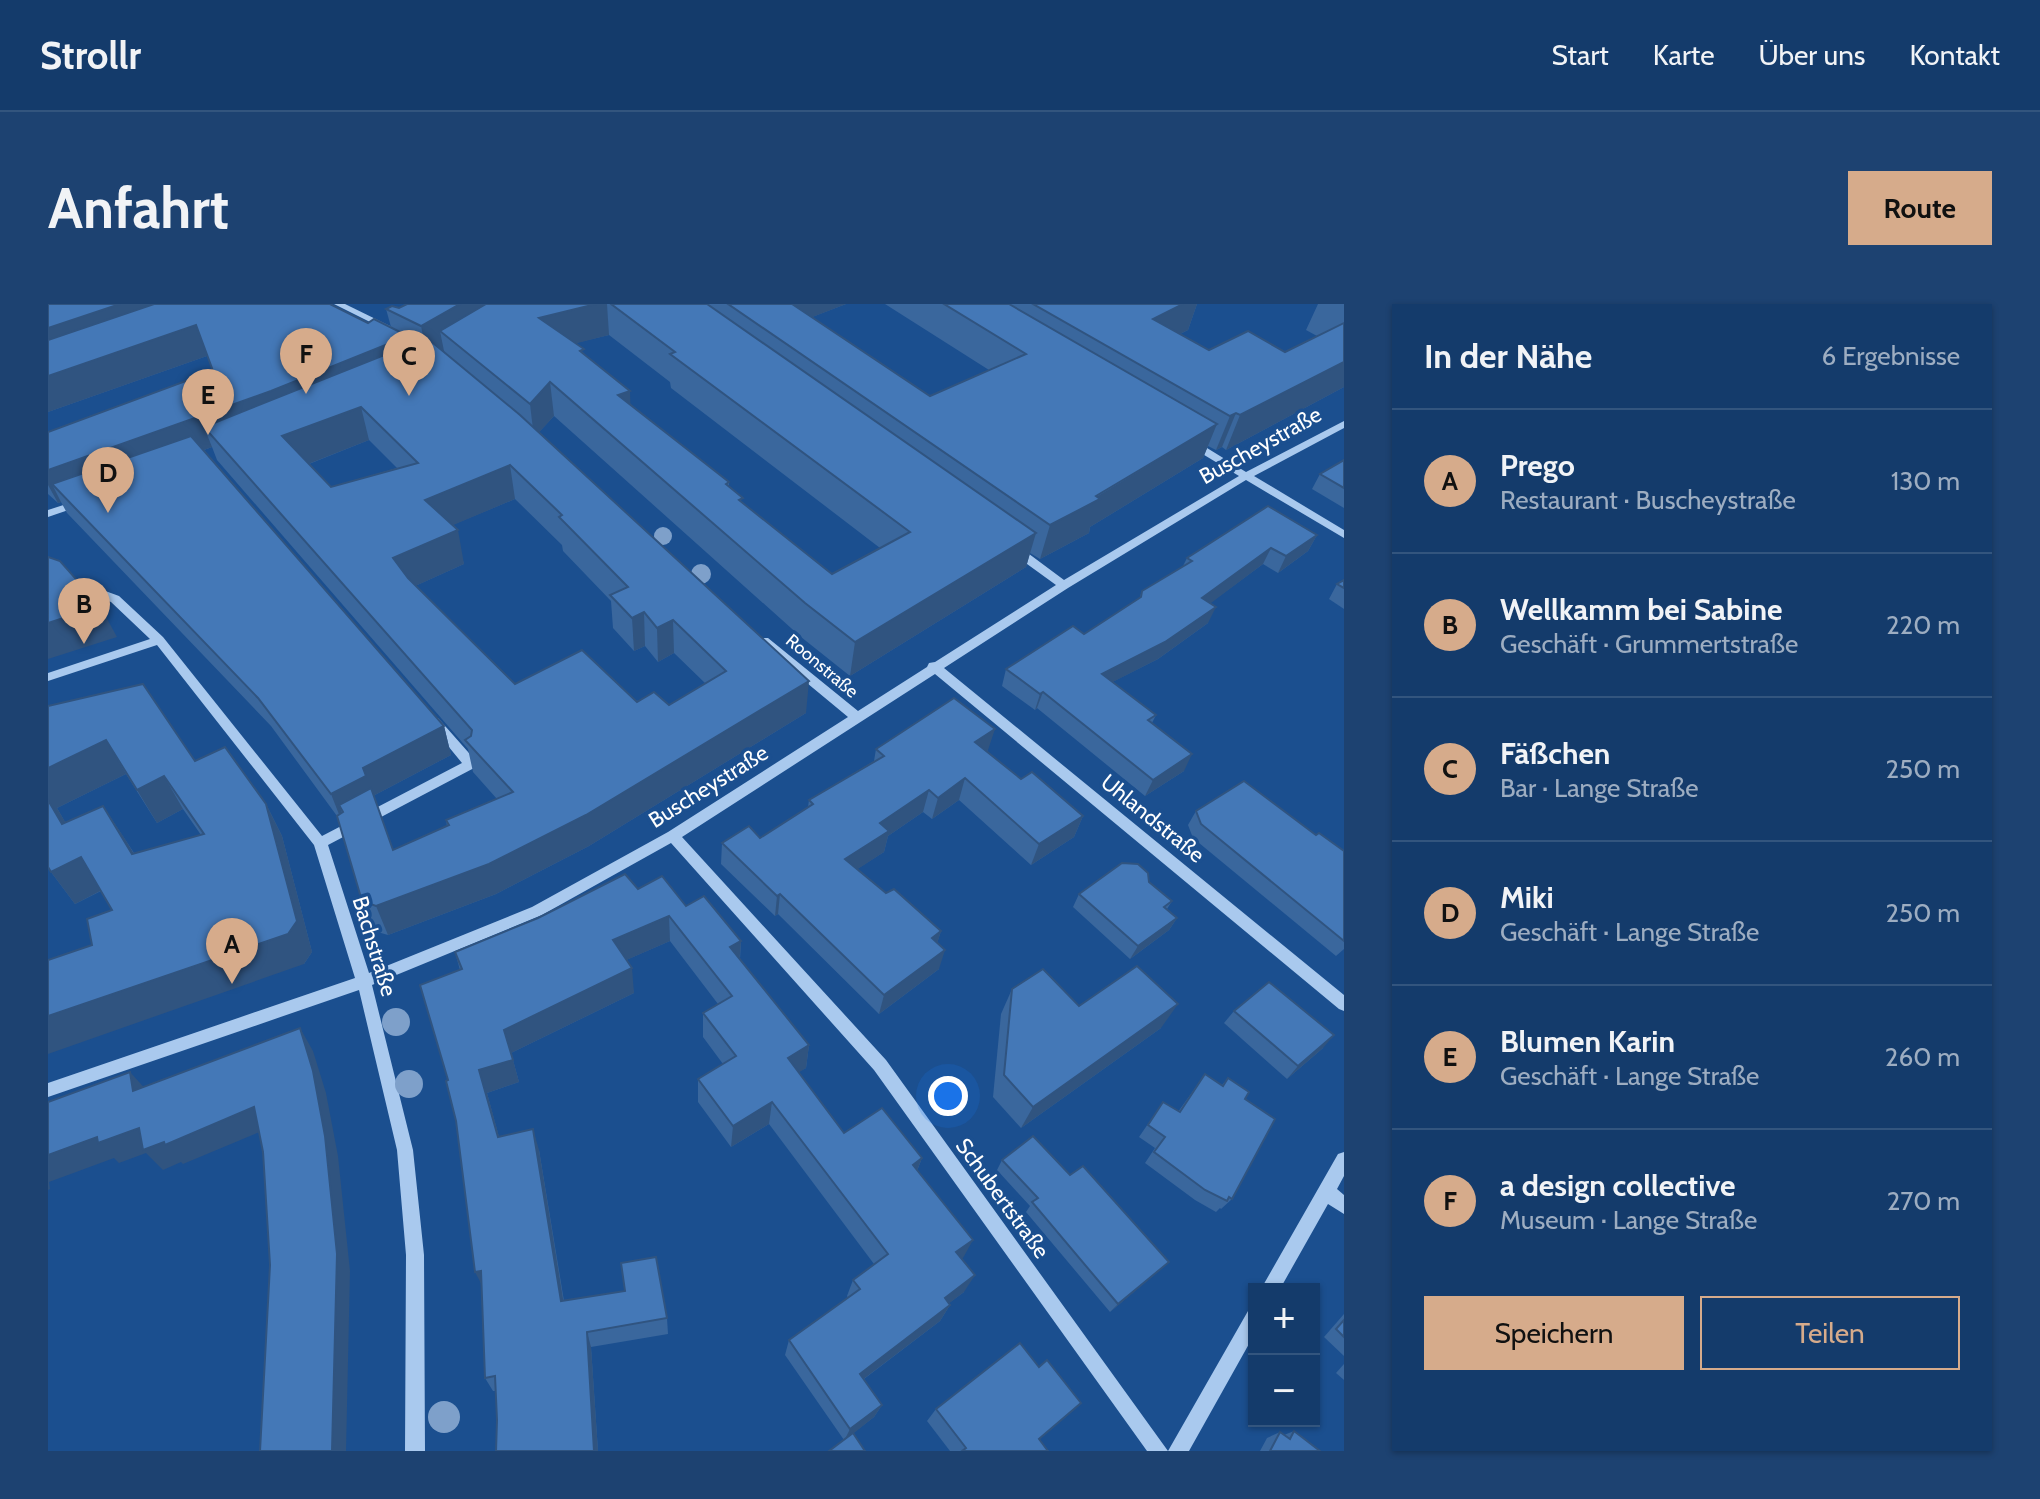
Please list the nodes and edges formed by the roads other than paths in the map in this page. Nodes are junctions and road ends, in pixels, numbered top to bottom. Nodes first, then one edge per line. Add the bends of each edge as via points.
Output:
1 (338, 304) edge
2 (405, 336) edge
3 (1344, 424) edge
4 (1174, 433) edge
5 (1246, 476) junction
6 (91, 498) edge
7 (48, 514) edge
8 (1344, 535) edge
9 (1001, 540) edge
10 (48, 574) edge
11 (1064, 585) junction
12 (760, 637) edge
13 (159, 640) junction
14 (933, 666) junction
15 (48, 677) edge
16 (420, 705) edge
17 (856, 717) junction
18 (673, 836) junction
19 (320, 843) junction
20 (364, 982) junction
21 (1344, 1004) edge
22 (48, 1090) edge
23 (1344, 1160) edge
24 (1326, 1191) junction
25 (1344, 1206) edge
26 (1273, 1283) edge
27 (1248, 1328) edge
28 (415, 1451) edge
29 (1159, 1451) edge
30 (1178, 1451) edge

1 - 2 street
3 - 5 street, Buscheystraße
4 - 5 street
5 - 8 street
5 - 11 street, Buscheystraße
6 - 7 street
9 - 11 street
10 - 13 street, Bachstraße via 115,599
11 - 14 street, Buscheystraße
12 - 17 street, Roonstraße
13 - 15 street
13 - 19 street, Bachstraße
14 - 17 street, Buscheystraße
14 - 21 street, Uhlandstraße
16 - 19 street via 471,764
17 - 18 street, Buscheystraße
18 - 20 street, Buscheystraße via 537,911
18 - 29 street, Schubertstraße via 880,1065
19 - 20 street, Bachstraße
20 - 22 street, Buscheystraße
20 - 28 street, Bachstraße via 405,1150 415,1255
23 - 24 street
24 - 25 street
24 - 26 street
27 - 30 street

